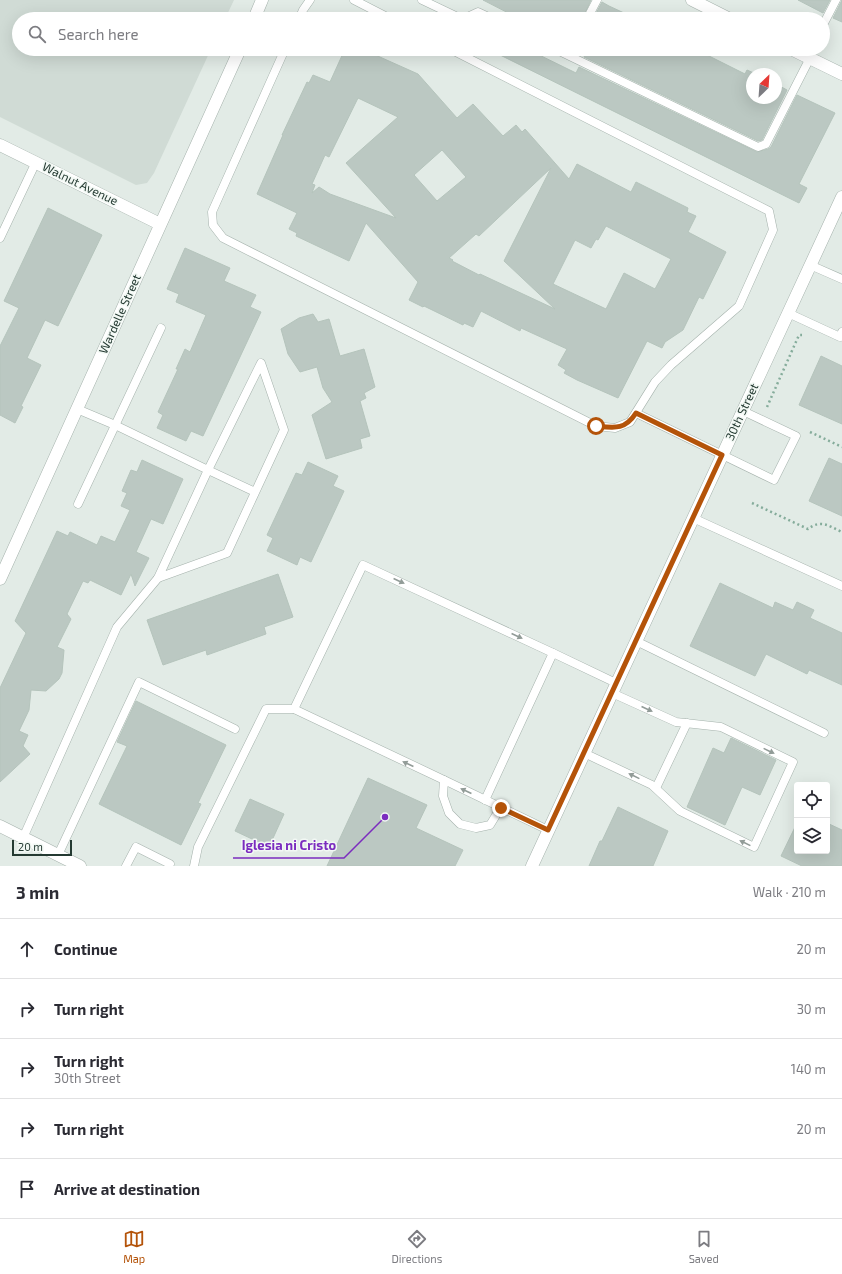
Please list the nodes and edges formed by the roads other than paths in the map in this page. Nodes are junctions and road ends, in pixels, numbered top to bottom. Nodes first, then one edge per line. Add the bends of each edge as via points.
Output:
1 (262, 0) edge
2 (310, 0) edge
3 (354, 0) edge
4 (422, 0) edge
5 (597, 0) edge
6 (692, 0) edge
7 (836, 0) edge
8 (257, 12) edge
9 (302, 12) edge
10 (377, 12) edge
11 (447, 12) edge
12 (591, 12) edge
13 (716, 12) edge
14 (830, 12) edge
15 (237, 56) edge
16 (282, 56) edge
17 (464, 56) edge
18 (578, 56) edge
19 (811, 56) edge
20 (815, 56) edge
21 (842, 74) edge
22 (0, 145) edge
23 (36, 162) junction
24 (842, 196) edge
25 (160, 224) junction
26 (0, 238) edge
27 (810, 264) junction
28 (842, 280) edge
29 (788, 313) junction
30 (161, 328) dead end
31 (842, 332) edge
32 (77, 409) junction
33 (743, 411) junction
34 (636, 413) junction
35 (115, 425) junction
36 (722, 455) junction
37 (208, 470) junction
38 (255, 492) junction
39 (78, 504) dead end
40 (693, 518) junction
41 (158, 578) junction
42 (0, 579) edge
43 (842, 586) edge
44 (636, 641) junction
45 (553, 653) junction
46 (614, 688) junction
47 (294, 710) junction
48 (687, 723) junction
49 (235, 729) dead end
50 (824, 733) dead end
51 (584, 753) junction
52 (444, 780) junction
53 (656, 788) junction
54 (485, 800) junction
55 (501, 808) junction
56 (0, 826) edge
57 (548, 830) junction
58 (23, 838) junction
59 (58, 856) junction
60 (80, 866) edge
61 (126, 866) edge
62 (169, 866) edge
63 (194, 866) edge
64 (532, 866) edge

1 - 8 street
2 - 9 lane
3 - 10 lane
4 - 11 lane
5 - 12 lane
6 - 13 street
7 - 14 lane
15 - 25 street, Wardelle Street
16 - 34 lane via 212,212 213,225 223,238 596,426 615,428 630,422
17 - 34 lane via 769,212 773,230 739,306 671,365 655,382
18 - 19 lane via 758,147 766,144
20 - 21 street
22 - 23 street, Walnut Avenue
23 - 25 street, Walnut Avenue
23 - 26 lane
24 - 27 street, 30th Street
25 - 32 street, Wardelle Street
27 - 28 lane
27 - 29 street, 30th Street
29 - 31 lane via 840,337
29 - 33 street, 30th Street
30 - 35 lane
32 - 35 lane
32 - 42 street, Wardelle Street
33 - 36 street, 30th Street
33 - 36 lane via 796,436 774,480
34 - 36 lane
35 - 37 lane
35 - 39 lane
36 - 40 street, 30th Street
37 - 38 lane
37 - 38 lane via 261,363 284,430
37 - 41 lane
38 - 41 lane via 227,553
40 - 43 lane
40 - 44 street, 30th Street
41 - 58 lane via 117,628
44 - 46 street, 30th Street
44 - 50 lane
45 - 46 lane
47 -> 45 lane via 363,565
45 - 54 lane
46 -> 48 lane via 676,722
46 - 51 street, 30th Street
52 -> 47 lane
47 - 63 lane via 266,709 198,848
48 - 53 lane
48 -> 53 lane via 721,728 793,762 754,847 680,811
49 - 59 lane via 139,682
53 -> 51 lane
51 - 57 street, 30th Street
54 -> 52 lane
52 - 55 lane via 443,796 449,813 460,824 476,828 490,825
54 - 55 lane
55 - 57 lane
56 - 58 street
57 - 64 street, 30th Street
58 - 59 street
59 - 60 street
61 - 62 lane via 136,847 170,864

